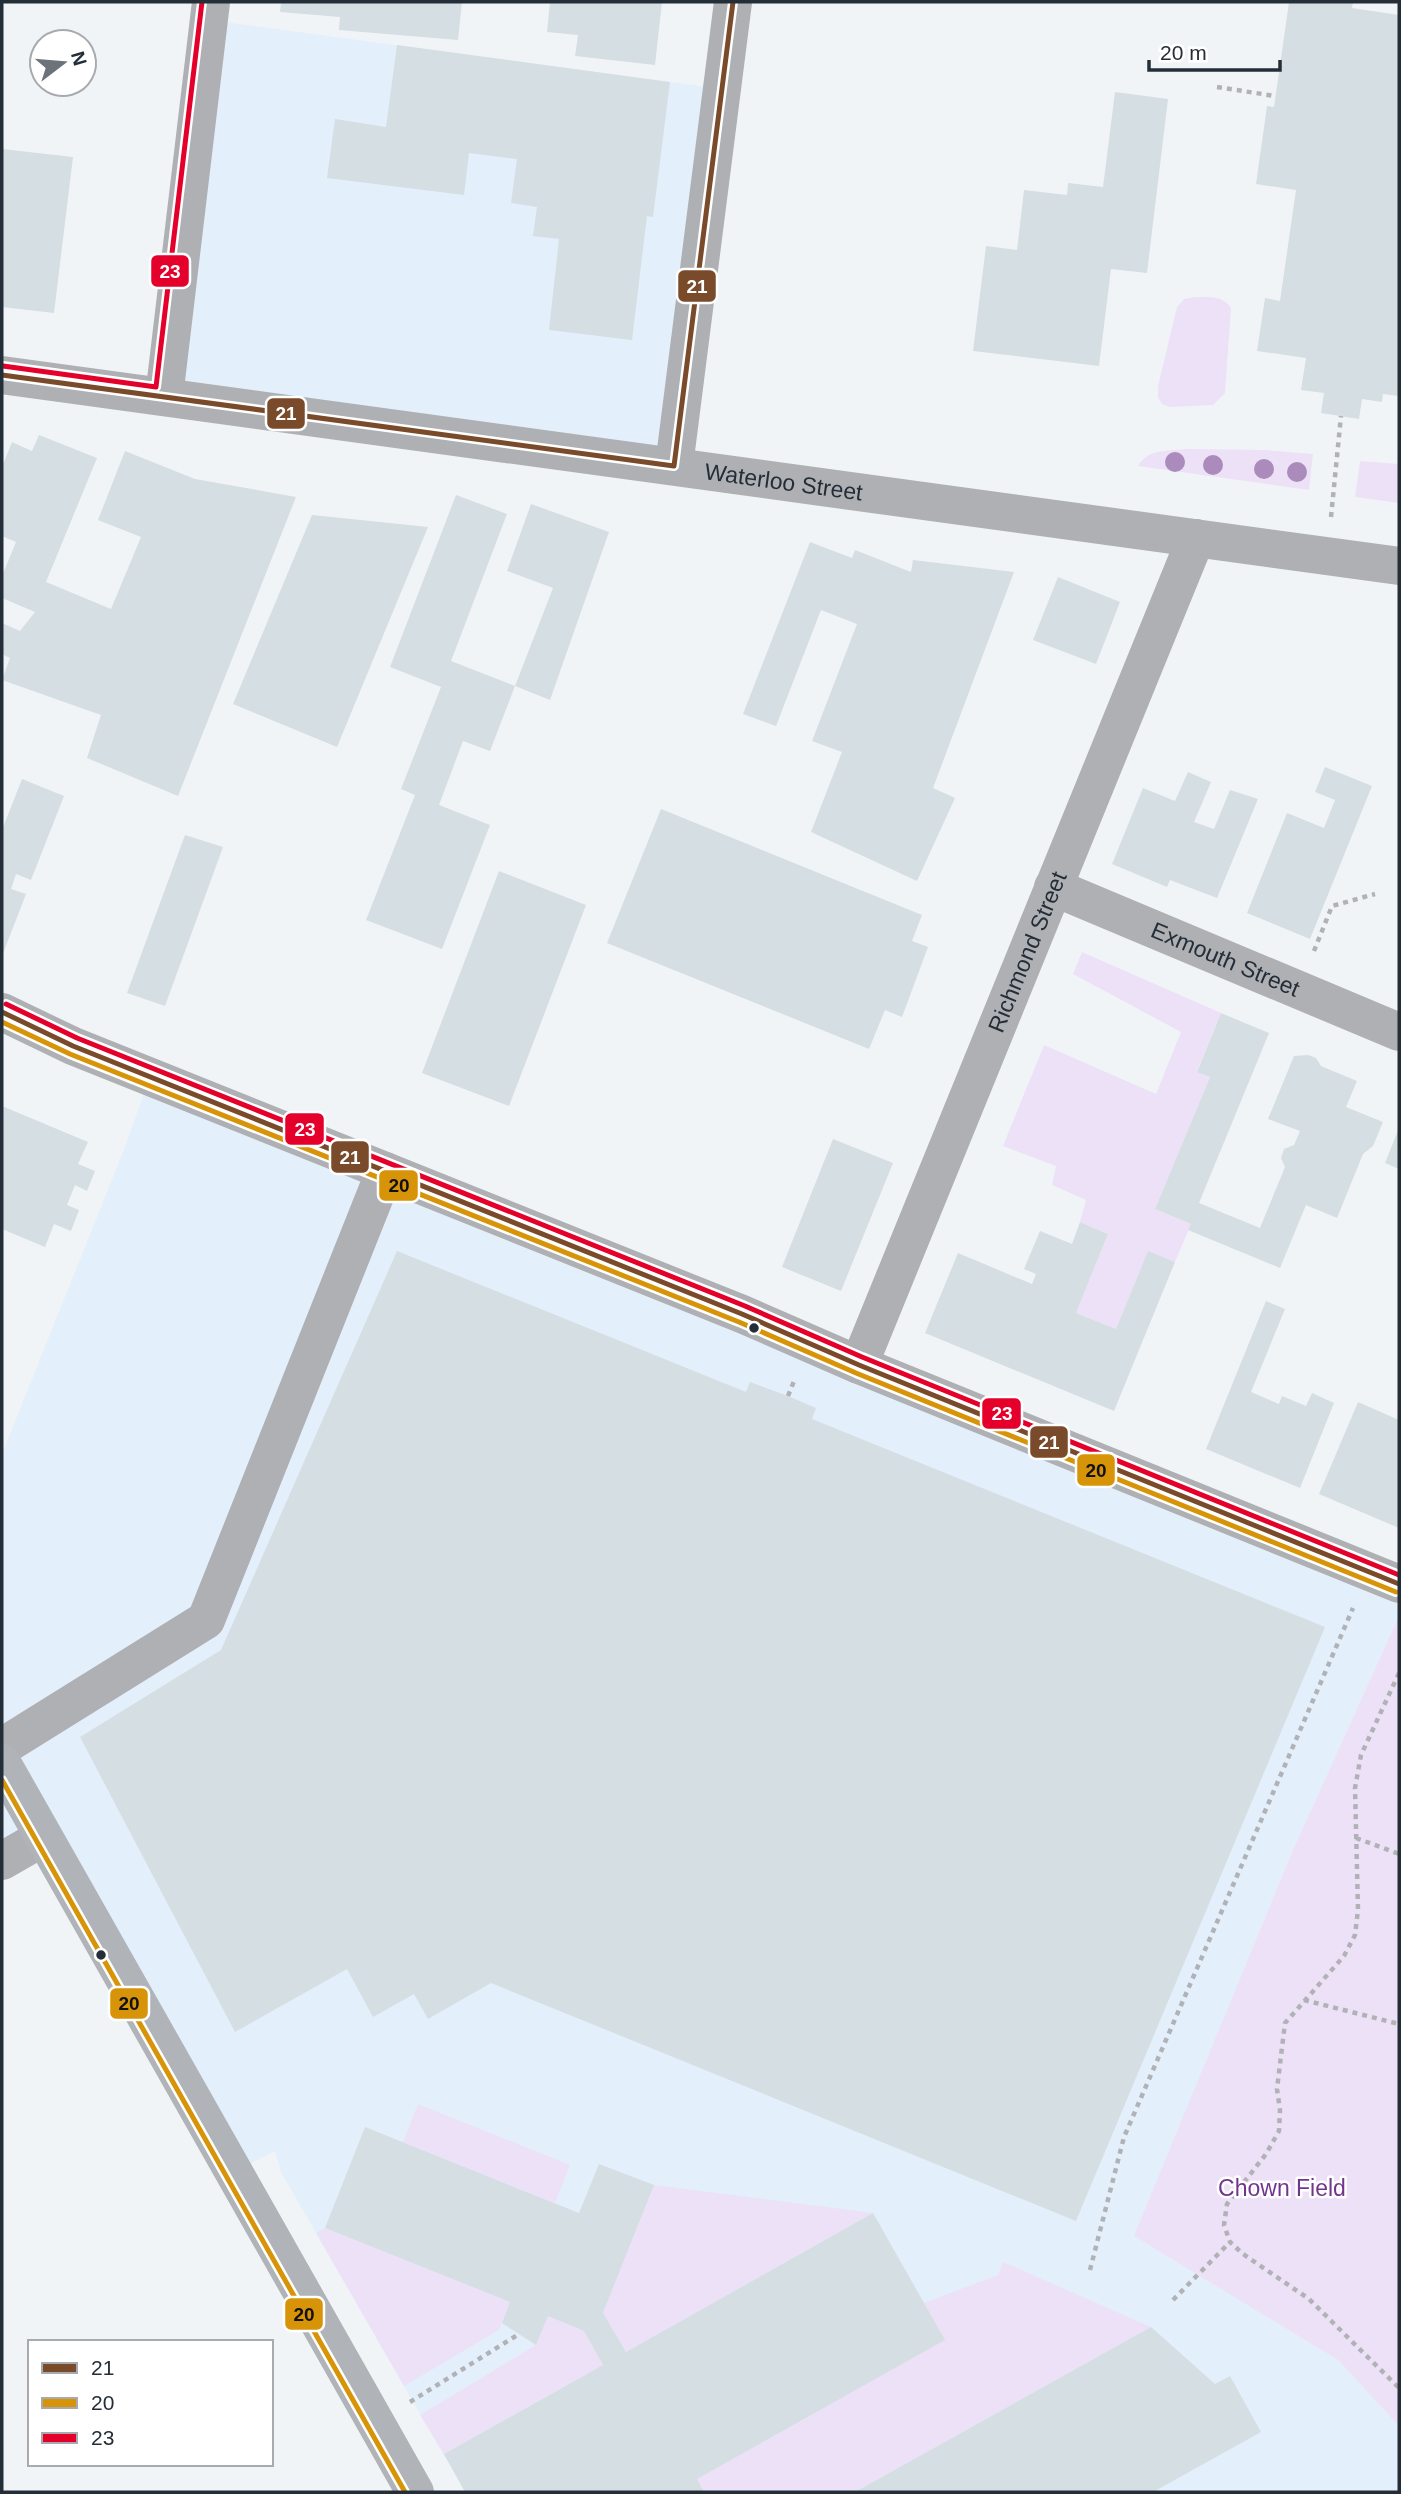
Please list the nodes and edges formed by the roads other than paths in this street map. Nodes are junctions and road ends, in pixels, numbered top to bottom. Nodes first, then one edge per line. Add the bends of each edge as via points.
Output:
1 (211, 2) edge
2 (733, 2) edge
3 (2, 375) edge
4 (164, 397) junction
5 (674, 466) junction
6 (1196, 538) junction
7 (1399, 566) edge
8 (1053, 887) junction
9 (2, 1013) edge
10 (1399, 1032) edge
11 (385, 1171) junction
12 (859, 1365) junction
13 (1384, 1578) edge
14 (2, 1747) edge
15 (2, 1763) edge
16 (42, 1838) junction
17 (2, 1861) edge
18 (415, 2492) edge

1 - 4 street
2 - 5 street
3 - 4 street, Waterloo Street
4 - 5 street, Waterloo Street
5 - 6 street, Waterloo Street
6 - 7 street, Waterloo Street
6 - 8 street, Richmond Street
8 - 10 street, Exmouth Street
8 - 12 street, Richmond Street
9 - 11 street
11 - 12 street
11 - 14 street via 206,1620
12 - 13 street
15 - 16 main road
16 - 17 street
16 - 18 main road

